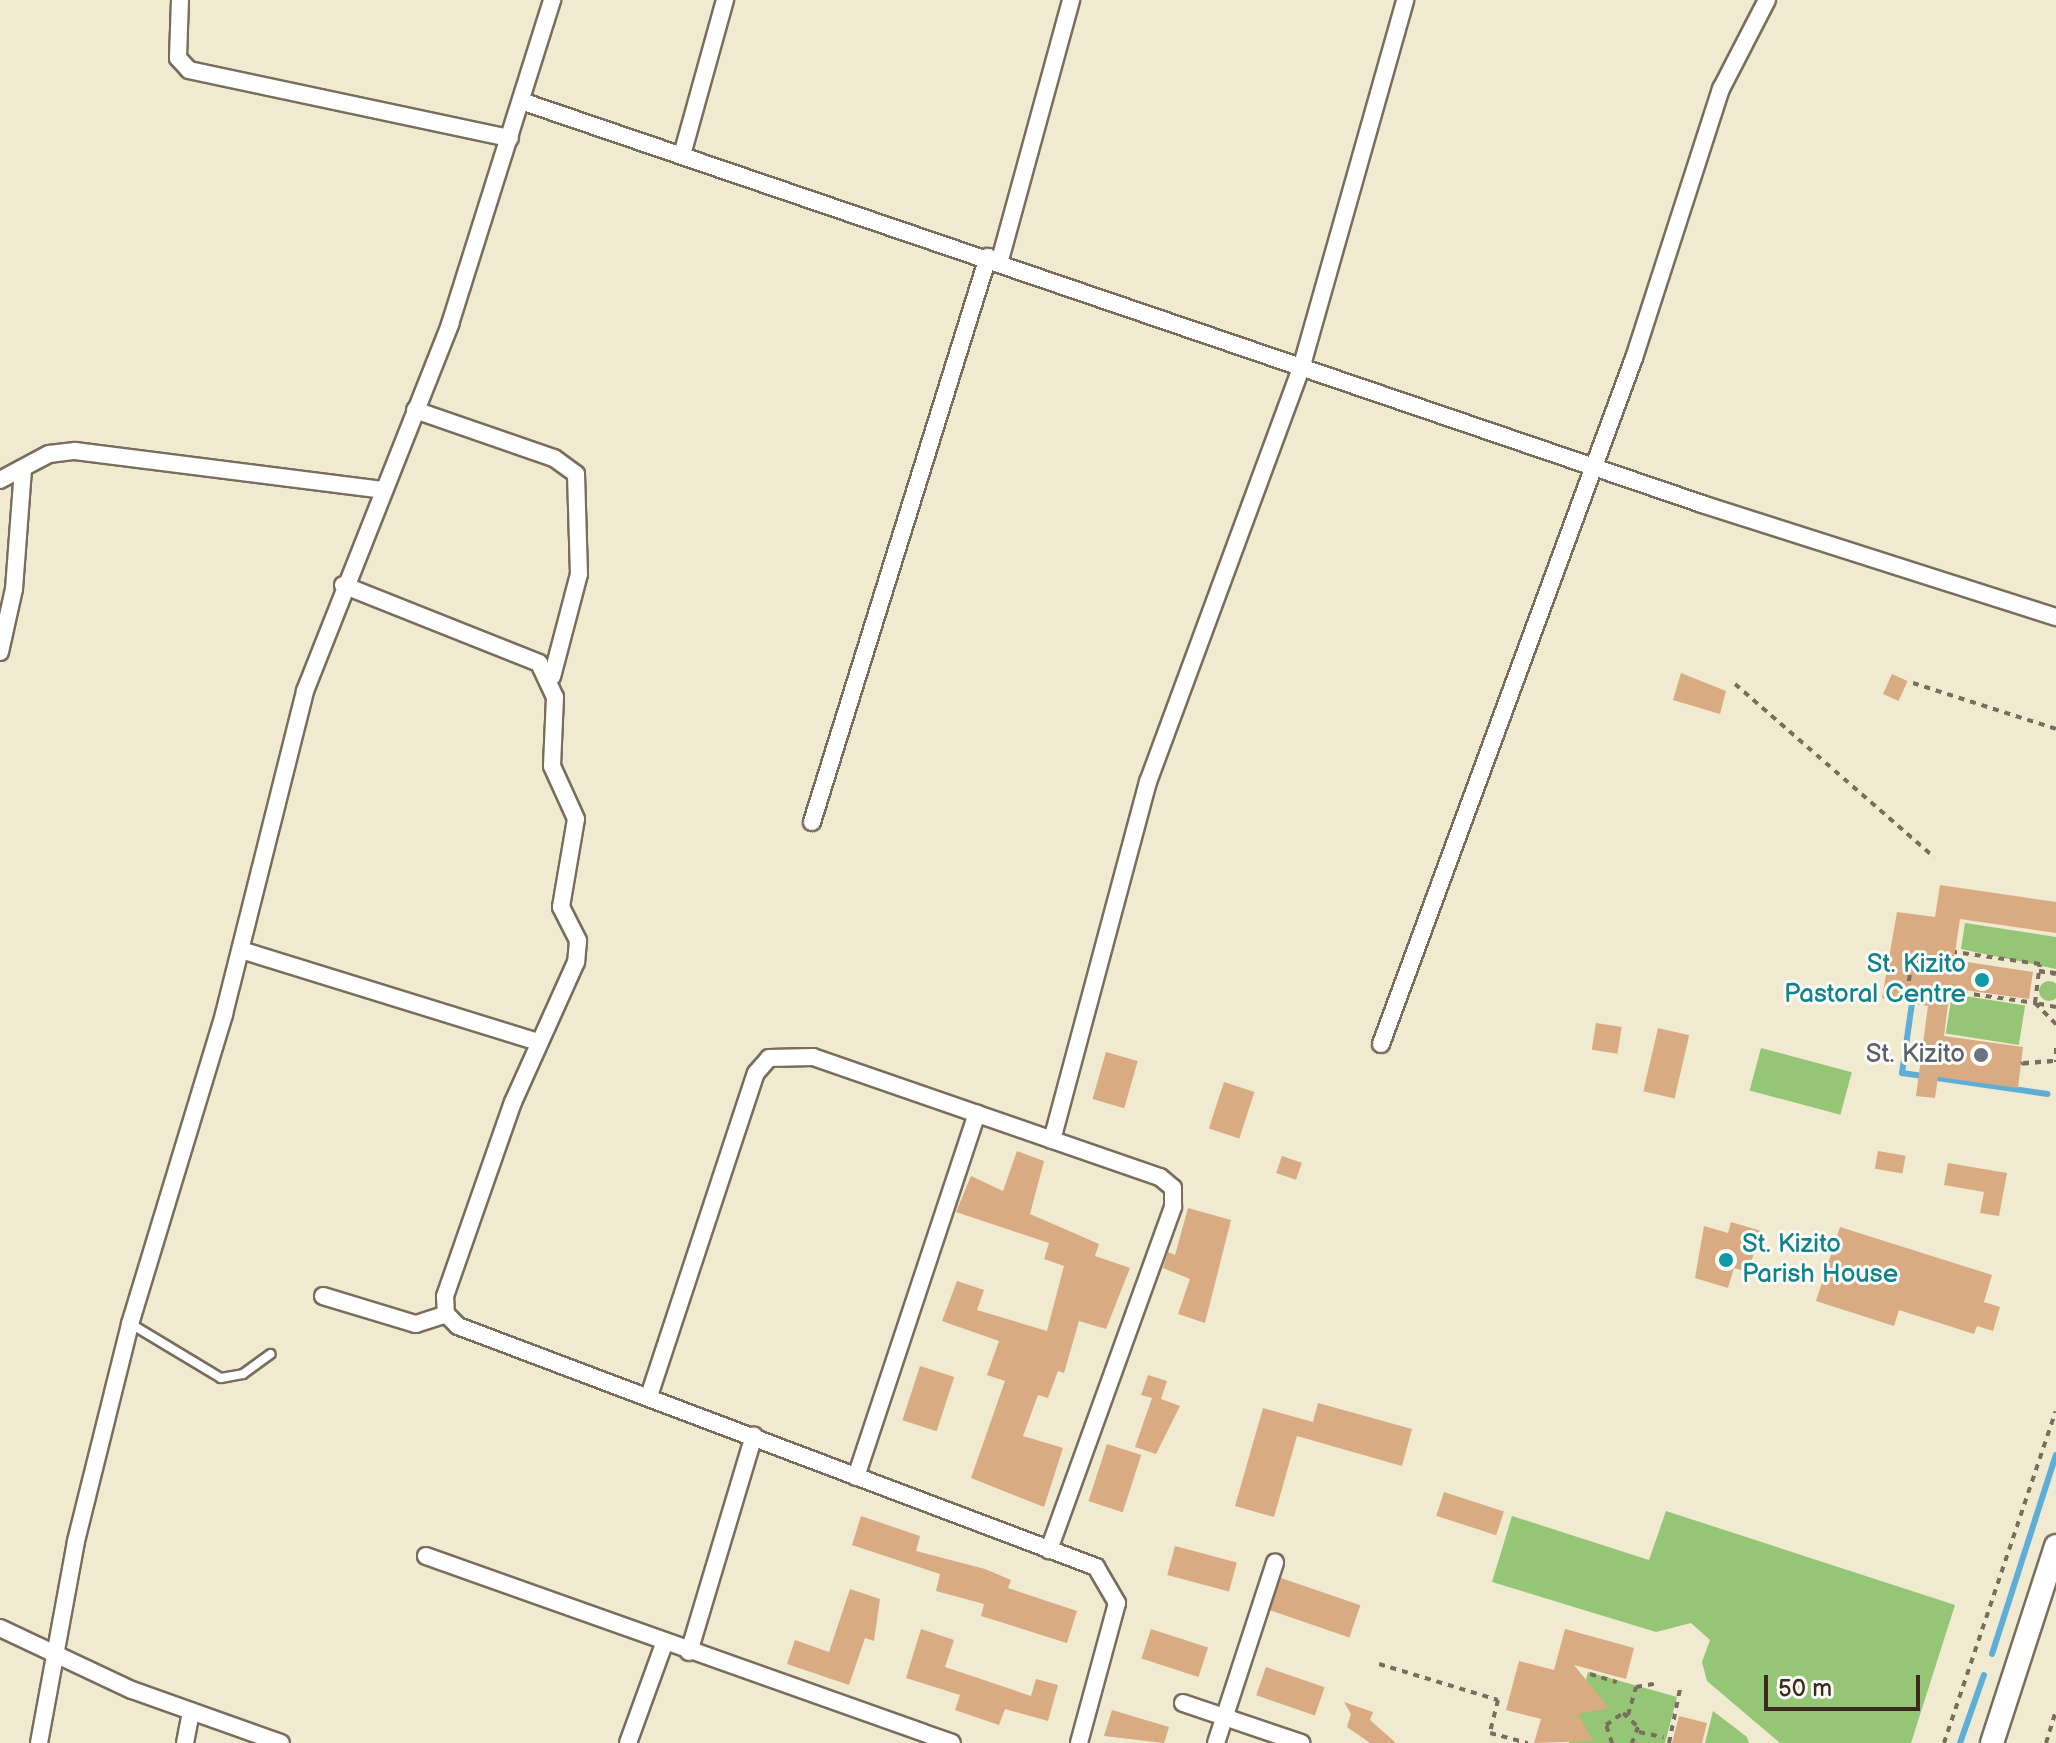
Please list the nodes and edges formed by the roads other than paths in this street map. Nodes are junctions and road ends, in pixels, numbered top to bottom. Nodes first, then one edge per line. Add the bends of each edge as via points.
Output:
1 (180, 0) edge
2 (552, 0) edge
3 (725, 0) edge
4 (1071, 0) edge
5 (1405, 0) edge
6 (1767, 0) edge
7 (521, 101) junction
8 (510, 138) junction
9 (682, 155) junction
10 (994, 259) junction
11 (1302, 365) junction
12 (415, 410) junction
13 (1594, 467) junction
14 (23, 469) junction
15 (0, 480) edge
16 (383, 490) junction
17 (343, 585) junction
18 (2056, 617) edge
19 (0, 652) edge
20 (552, 677) junction
21 (812, 822) dead end
22 (241, 950) junction
23 (538, 1042) junction
24 (1381, 1044) dead end
25 (977, 1114) junction
26 (1052, 1140) junction
27 (323, 1296) dead end
28 (446, 1314) junction
29 (130, 1324) junction
30 (271, 1354) dead end
31 (650, 1393) junction
32 (754, 1436) junction
33 (856, 1477) junction
34 (2056, 1546) edge
35 (1049, 1550) junction
36 (426, 1556) dead end
37 (1275, 1562) dead end
38 (0, 1628) edge
39 (664, 1644) junction
40 (689, 1652) junction
41 (54, 1654) junction
42 (1183, 1703) dead end
43 (191, 1712) junction
44 (1225, 1716) junction
45 (39, 1743) edge
46 (185, 1743) edge
47 (281, 1743) edge
48 (628, 1743) edge
49 (952, 1743) edge
50 (1079, 1743) edge
51 (1216, 1743) edge
52 (1301, 1743) edge
53 (1992, 1743) edge

1 - 8 street via 178,58 189,70
2 - 7 street
3 - 9 street
4 - 10 street
5 - 11 street
6 - 13 street via 1721,89
7 - 8 street
7 - 9 street
8 - 12 street
9 - 10 street
10 - 11 street
10 - 21 street
11 - 13 street
11 - 26 street via 1176,695
12 - 16 street
12 - 20 street via 554,458 576,474 579,574
13 - 18 street
13 - 24 street
14 - 15 street
14 - 16 street via 49,454 75,451
14 - 19 street via 14,589
16 - 17 street
17 - 20 street via 539,663
17 - 22 street via 305,691
20 - 23 street via 550,753 576,819 561,907 578,941 576,962
22 - 23 street
22 - 29 street
23 - 28 street via 445,1296
25 - 26 street
25 - 31 street via 813,1057 769,1058 756,1073
25 - 33 street
26 - 35 street via 1173,1188 1173,1207
27 - 28 street via 416,1324
28 - 31 street via 458,1326
29 - 30 lane via 221,1378 243,1374
29 - 41 street
31 - 32 street
32 - 33 street
32 - 40 street
33 - 35 street
34 - 53 main road
35 - 50 street via 1096,1567 1117,1603
36 - 39 street
37 - 44 street
38 - 41 street
39 - 40 street
39 - 48 street
40 - 49 street
41 - 43 street
41 - 45 street
42 - 44 street
43 - 46 street
43 - 47 street
44 - 51 street
44 - 52 street

